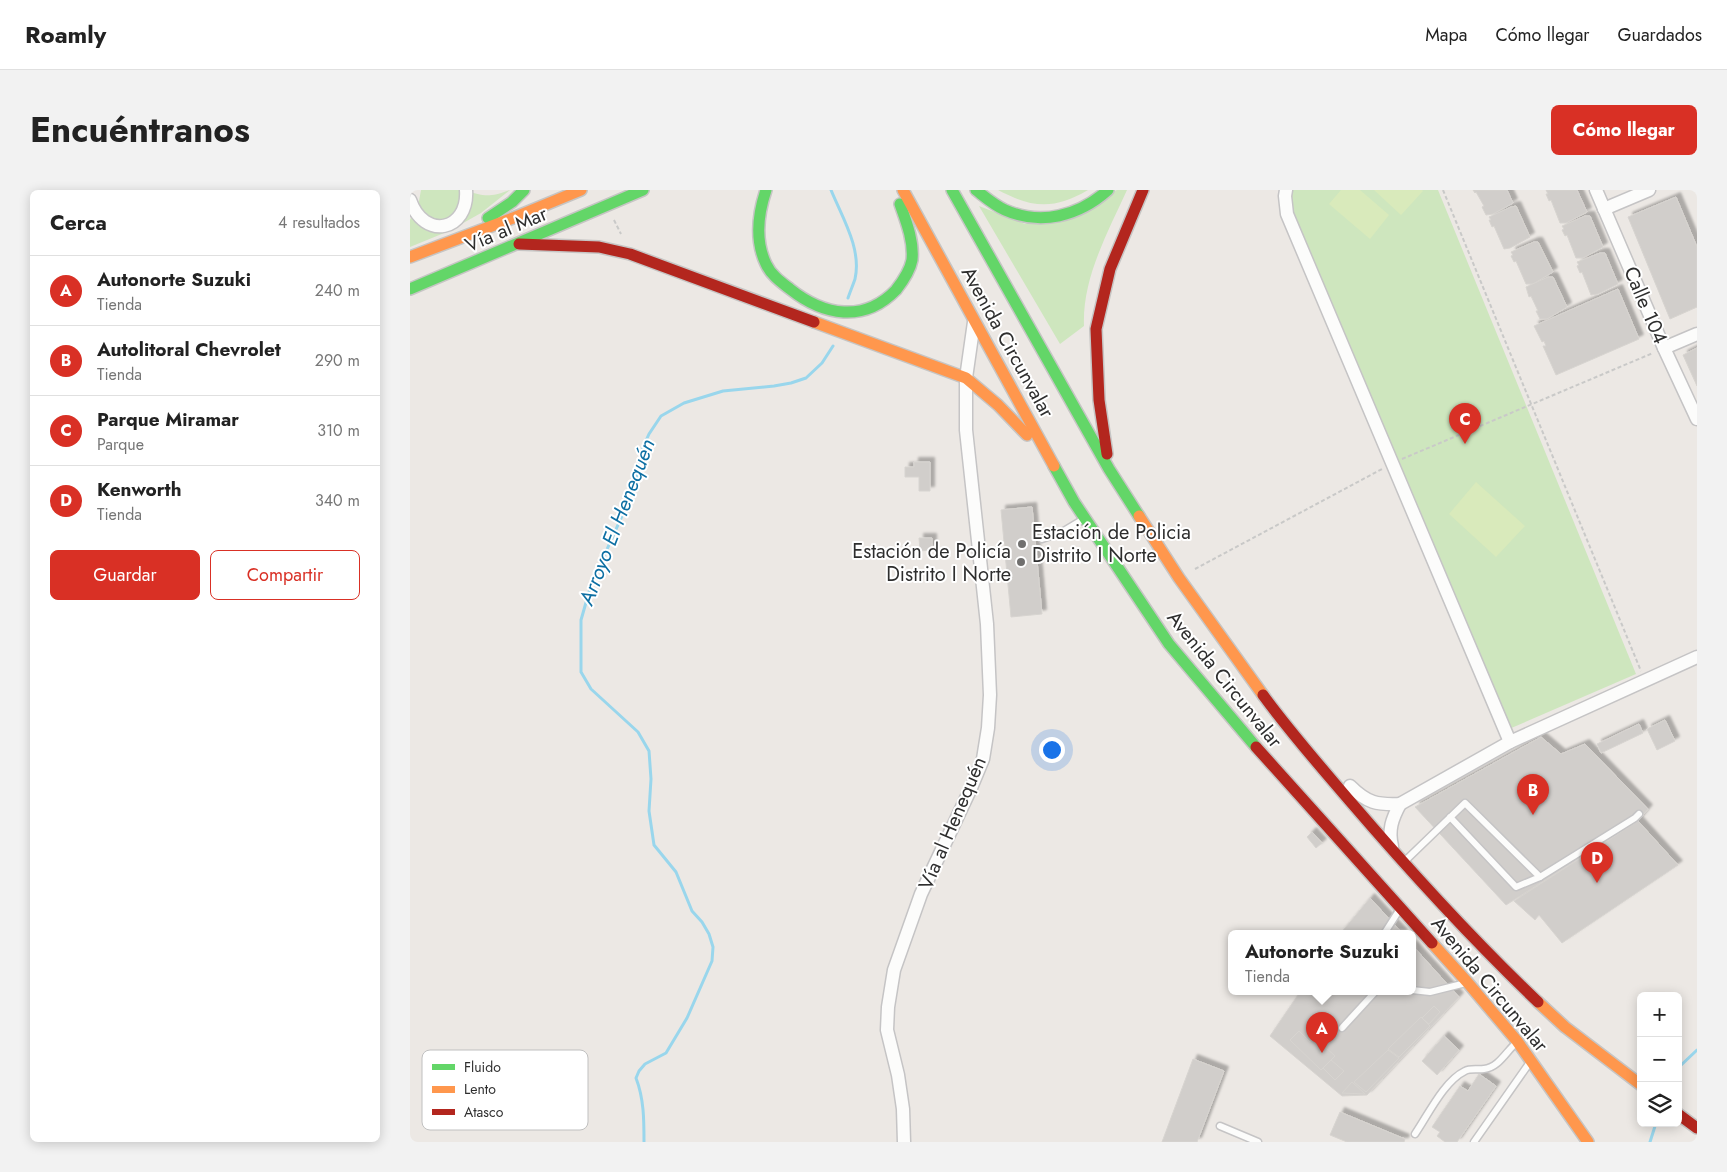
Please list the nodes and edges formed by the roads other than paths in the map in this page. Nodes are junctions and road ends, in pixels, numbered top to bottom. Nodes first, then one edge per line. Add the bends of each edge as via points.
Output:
1 (413, 190) edge
2 (466, 190) edge
3 (524, 190) edge
4 (581, 190) edge
5 (643, 190) edge
6 (766, 190) edge
7 (896, 190) edge
8 (903, 190) edge
9 (952, 190) edge
10 (976, 190) edge
11 (1108, 190) edge
12 (1143, 190) edge
13 (1286, 190) edge
14 (1596, 190) edge
15 (1649, 190) edge
16 (410, 199) edge
17 (1604, 209) junction
18 (519, 244) junction
19 (430, 248) junction
20 (410, 257) edge
21 (410, 289) edge
22 (974, 320) junction
23 (1697, 334) edge
24 (1664, 348) junction
25 (966, 378) junction
26 (1697, 419) edge
27 (1109, 468) junction
28 (1074, 502) junction
29 (1085, 518) junction
30 (1042, 539) dead end
31 (1697, 657) edge
32 (1297, 740) junction
33 (1510, 742) junction
34 (1400, 804) junction
35 (1639, 814) dead end
36 (1450, 818) junction
37 (1393, 852) junction
38 (1403, 862) junction
39 (1540, 877) junction
40 (1400, 909) junction
41 (1387, 930) edge
42 (1468, 982) junction
43 (1416, 990) edge
44 (1372, 995) edge
45 (1342, 1028) dead end
46 (1517, 1041) junction
47 (1531, 1060) junction
48 (1637, 1082) edge
49 (1682, 1117) edge
50 (1220, 1126) dead end
51 (1697, 1128) edge
52 (1416, 1134) dead end
53 (904, 1142) edge
54 (1258, 1142) edge
55 (1474, 1142) edge
56 (1588, 1142) edge

1 - 16 street
2 - 16 street via 465,208 460,216 444,225 424,222
3 - 19 highway via 490,217
4 - 19 highway, Vía al Mar
5 - 18 highway, Vía al Mar
6 - 7 highway via 758,227 759,244 766,265 804,300 824,309 845,313 869,309 885,300 905,279 911,266 906,225
8 - 22 highway, Avenida Circunvalar
9 - 27 highway, Avenida Circunvalar
10 - 11 highway via 1004,210 1052,218 1088,206
12 - 27 highway via 1110,269 1096,329 1098,400
13 - 33 street via 1287,214
14 - 17 street, Calle 104
15 - 17 street
17 - 24 street, Calle 104
18 - 21 highway, Vía al Mar
18 - 25 highway via 599,247 630,254
19 - 20 highway, Vía al Mar
22 - 25 street, Vía al Henequén
22 - 28 highway, Avenida Circunvalar
23 - 24 street
24 - 26 street, Calle 104
25 - 28 highway via 1012,417
25 - 53 street, Vía al Henequén via 966,430 987,624 988,728 982,759 971,788 921,894 894,970 886,1030 898,1075
27 - 32 highway, Avenida Circunvalar via 1179,578
28 - 29 highway, Avenida Circunvalar
29 - 30 lane
29 - 40 highway, Avenida Circunvalar via 1169,644
31 - 33 street
32 - 34 street via 1361,797 1382,805
32 - 37 highway, Avenida Circunvalar
33 - 34 street
34 - 37 street via 1390,825
35 - 39 lane
36 - 38 lane
36 - 39 lane via 1516,887
36 - 39 lane via 1465,803
37 - 38 highway, Avenida Circunvalar
38 - 48 highway, Avenida Circunvalar via 1508,973 1565,1027
40 - 41 lane
40 - 42 highway, Avenida Circunvalar
42 - 43 lane via 1430,992
42 - 46 highway, Avenida Circunvalar
44 - 45 lane
46 - 47 highway, Avenida Circunvalar
46 - 52 lane via 1494,1066 1466,1070 1453,1079
47 - 55 lane
47 - 56 highway, Avenida Circunvalar
49 - 51 highway
50 - 54 lane

